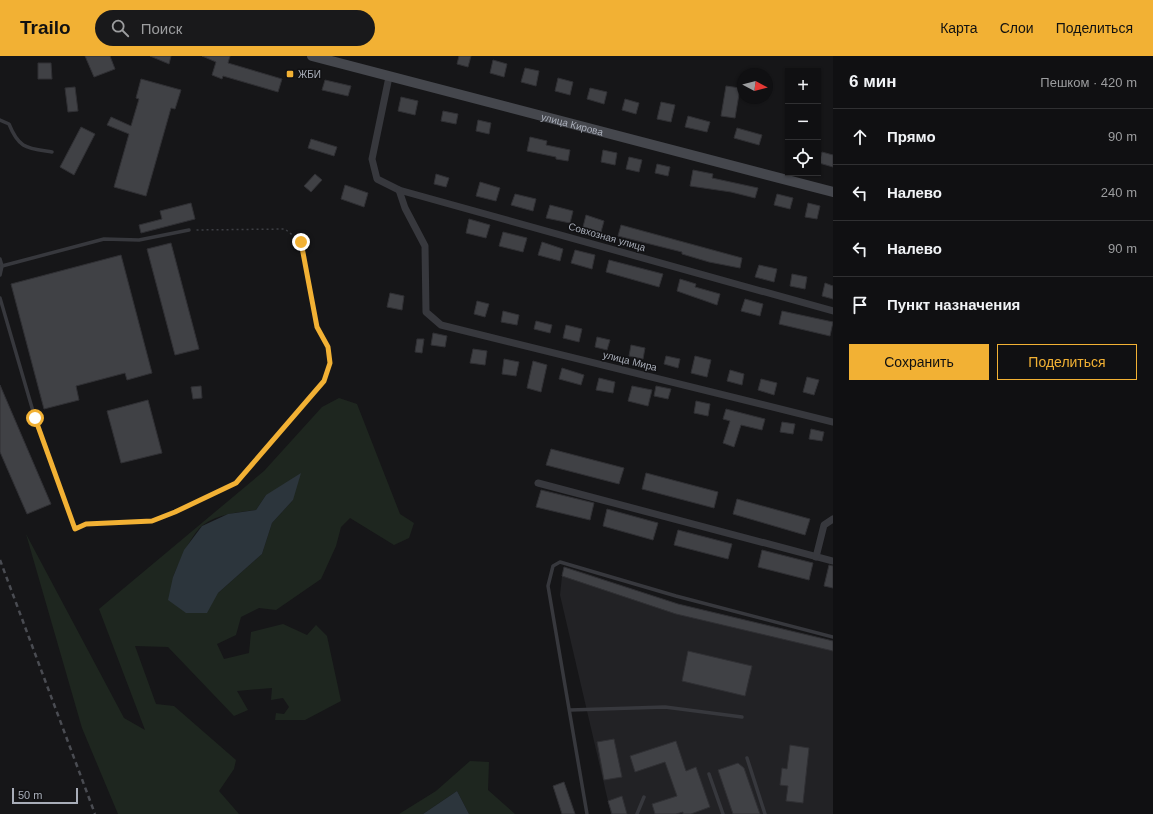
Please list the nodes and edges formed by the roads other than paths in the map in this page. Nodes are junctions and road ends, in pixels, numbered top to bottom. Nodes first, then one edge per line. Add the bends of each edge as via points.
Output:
1 (312, 56) edge
2 (389, 77) junction
3 (0, 120) edge
4 (52, 152) dead end
5 (399, 190) junction
6 (833, 192) edge
7 (189, 230) road end
8 (0, 259) edge
9 (2, 266) junction
10 (0, 275) edge
11 (0, 298) edge
12 (833, 311) edge
13 (833, 422) edge
14 (538, 483) dead end
15 (833, 519) edge
16 (75, 529) road end
17 (816, 557) junction
18 (833, 561) edge
19 (833, 637) edge
20 (570, 710) junction
21 (742, 717) dead end
22 (747, 758) dead end
23 (709, 774) dead end
24 (644, 797) dead end
25 (587, 814) edge
26 (638, 814) edge
27 (723, 814) edge
28 (764, 814) edge

1 - 2 street, улица Кирова
2 - 5 street, Совхозная улица via 372,159 377,179
2 - 6 street, улица Кирова
3 - 4 lane via 8,124 15,139 26,148
5 - 12 street, Совхозная улица
5 - 13 street, улица Мира via 404,208 425,246 426,312 441,325
7 - 9 lane via 139,240 104,238
8 - 9 lane
9 - 10 lane
11 - 16 lane via 35,418
14 - 17 street
15 - 17 street via 824,525
17 - 18 street
19 - 20 lane via 676,596 560,562 553,566 548,586
20 - 21 lane via 665,706
20 - 25 lane
22 - 28 lane
23 - 27 lane
24 - 26 lane

